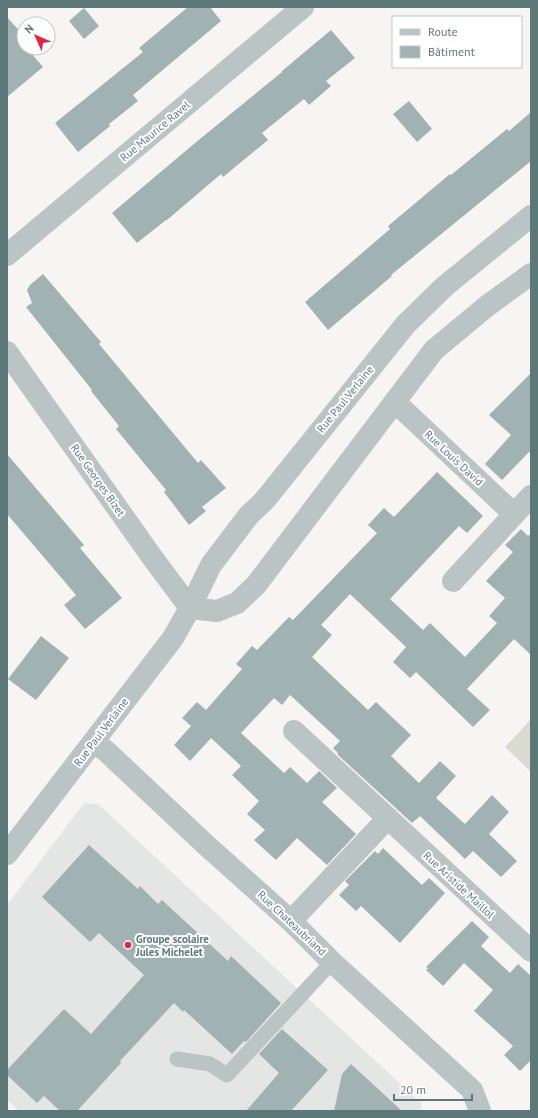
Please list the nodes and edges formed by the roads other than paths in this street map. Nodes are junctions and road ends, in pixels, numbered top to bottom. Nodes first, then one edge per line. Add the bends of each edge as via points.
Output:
1 (303, 7) edge
2 (531, 216) edge
3 (7, 255) edge
4 (531, 274) edge
5 (7, 352) edge
6 (395, 402) junction
7 (531, 496) edge
8 (514, 514) junction
9 (453, 581) dead end
10 (190, 608) junction
11 (294, 731) dead end
12 (94, 742) junction
13 (388, 818) junction
14 (7, 854) edge
15 (291, 921) junction
16 (531, 951) edge
17 (332, 962) junction
18 (177, 1059) dead end
19 (480, 1111) edge

1 - 3 street, Rue Maurice Ravel
2 - 10 street, Rue Paul Verlaine via 445,286 406,324 264,501 249,515 211,565
4 - 6 street via 434,350
5 - 10 street, Rue Georges Bizet
6 - 8 street, Rue Louis David
6 - 10 street via 256,585 237,603 217,611
7 - 8 street
8 - 9 street
10 - 12 street, Rue Paul Verlaine via 172,638
11 - 13 street, Rue Aristide Maillol
12 - 14 street, Rue Paul Verlaine
12 - 15 street, Rue Chateaubriand
13 - 15 street
13 - 16 street, Rue Aristide Maillol
15 - 17 street, Rue Chateaubriand
17 - 18 lane via 227,1075 210,1064
17 - 19 street, Rue Chateaubriand via 472,1090

